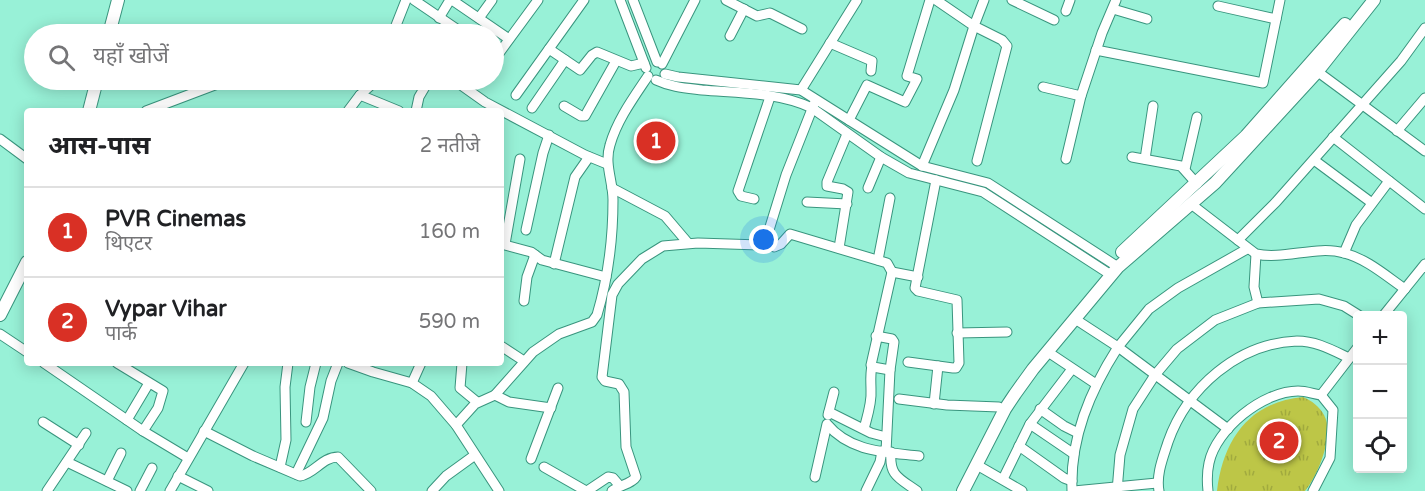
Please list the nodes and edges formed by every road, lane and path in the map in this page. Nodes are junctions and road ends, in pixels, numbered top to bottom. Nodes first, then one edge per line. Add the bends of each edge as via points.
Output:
1 (111, 0) edge
2 (118, 0) edge
3 (406, 0) edge
4 (414, 0) edge
5 (451, 0) edge
6 (492, 0) edge
7 (538, 0) edge
8 (584, 0) edge
9 (620, 0) edge
10 (633, 0) edge
11 (695, 0) edge
12 (726, 0) edge
13 (857, 0) edge
14 (930, 0) edge
15 (936, 0) edge
16 (984, 0) edge
17 (1012, 0) edge
18 (1070, 0) edge
19 (1280, 0) edge
20 (1365, 0) edge
21 (1374, 0) edge
22 (1114, 4) edge
23 (1233, 5) edge
24 (1218, 6) dead end
25 (744, 9) junction
26 (1066, 11) dead end
27 (439, 18) junction
28 (479, 18) junction
29 (1147, 19) dead end
30 (1276, 19) junction
31 (1054, 20) dead end
32 (105, 24) edge
33 (112, 24) edge
34 (398, 24) edge
35 (448, 24) edge
36 (488, 24) edge
37 (974, 26) junction
38 (1425, 28) edge
39 (802, 29) dead end
40 (504, 36) edge
41 (730, 36) dead end
42 (509, 39) junction
43 (1421, 41) edge
44 (830, 43) junction
45 (504, 46) edge
46 (549, 49) junction
47 (1096, 50) junction
48 (565, 60) junction
49 (616, 61) junction
50 (1313, 69) junction
51 (654, 70) junction
52 (871, 71) dead end
53 (1043, 87) dead end
54 (88, 90) edge
55 (94, 90) edge
56 (202, 90) edge
57 (366, 90) edge
58 (423, 90) edge
59 (468, 90) edge
60 (801, 90) junction
61 (360, 95) junction
62 (516, 95) dead end
63 (1081, 96) junction
64 (770, 97) junction
65 (1425, 98) edge
66 (814, 104) junction
67 (1362, 104) junction
68 (564, 106) dead end
69 (1153, 106) dead end
70 (84, 108) edge
71 (90, 108) edge
72 (154, 108) edge
73 (350, 108) edge
74 (392, 108) edge
75 (418, 108) edge
76 (496, 108) edge
77 (532, 108) dead end
78 (504, 112) edge
79 (1197, 117) dead end
80 (849, 120) junction
81 (1397, 130) junction
82 (847, 134) junction
83 (549, 135) junction
84 (1333, 137) junction
85 (0, 140) edge
86 (1425, 152) edge
87 (24, 157) edge
88 (589, 157) junction
89 (881, 157) junction
90 (1132, 157) dead end
91 (520, 159) dead end
92 (1066, 159) dead end
93 (1145, 159) junction
94 (1314, 160) junction
95 (978, 161) dead end
96 (607, 165) junction
97 (922, 166) junction
98 (1185, 169) junction
99 (936, 180) junction
100 (1389, 181) junction
101 (1197, 184) junction
102 (612, 188) junction
103 (868, 188) dead end
104 (890, 198) dead end
105 (754, 199) dead end
106 (807, 202) dead end
107 (1372, 203) junction
108 (847, 204) junction
109 (1191, 204) junction
110 (1425, 210) edge
111 (505, 216) edge
112 (526, 230) dead end
113 (1238, 240) junction
114 (688, 243) junction
115 (765, 243) junction
116 (504, 244) edge
117 (839, 248) junction
118 (1252, 252) junction
119 (1344, 252) junction
120 (535, 255) junction
121 (24, 256) edge
122 (878, 261) junction
123 (554, 264) junction
124 (1425, 264) edge
125 (24, 268) edge
126 (1111, 269) junction
127 (892, 272) junction
128 (606, 277) junction
129 (918, 277) junction
130 (1405, 289) junction
131 (524, 301) dead end
132 (0, 302) edge
133 (1258, 303) junction
134 (1353, 311) edge
135 (1386, 311) edge
136 (0, 315) edge
137 (1075, 319) junction
138 (1007, 332) dead end
139 (957, 333) junction
140 (0, 334) edge
141 (876, 336) junction
142 (1118, 347) junction
143 (504, 348) edge
144 (24, 350) edge
145 (1048, 352) junction
146 (1353, 352) edge
147 (1348, 358) junction
148 (524, 361) junction
149 (908, 362) dead end
150 (48, 366) edge
151 (122, 366) edge
152 (242, 366) edge
153 (288, 366) edge
154 (315, 366) edge
155 (337, 366) edge
156 (358, 366) edge
157 (420, 366) edge
158 (462, 366) edge
159 (872, 366) junction
160 (938, 366) junction
161 (1072, 369) junction
162 (890, 370) junction
163 (1155, 375) junction
164 (149, 383) junction
165 (412, 383) junction
166 (1096, 384) junction
167 (558, 388) dead end
168 (834, 392) dead end
169 (495, 395) junction
170 (1321, 395) junction
171 (899, 399) dead end
172 (1189, 400) junction
173 (477, 402) junction
174 (934, 404) junction
175 (999, 407) junction
176 (551, 408) junction
177 (1040, 409) junction
178 (829, 412) junction
179 (127, 420) junction
180 (43, 422) dead end
181 (306, 422) dead end
182 (827, 424) junction
183 (1030, 424) junction
184 (456, 425) junction
185 (864, 429) junction
186 (1228, 429) junction
187 (143, 431) junction
188 (204, 431) junction
189 (86, 433) dead end
190 (1078, 433) junction
191 (886, 437) junction
192 (79, 445) junction
193 (1019, 446) junction
194 (887, 452) junction
195 (121, 453) dead end
196 (1074, 454) junction
197 (475, 455) junction
198 (919, 456) dead end
199 (188, 458) junction
200 (531, 459) dead end
201 (67, 462) junction
202 (976, 465) junction
203 (280, 467) junction
204 (544, 467) dead end
205 (152, 468) dead end
206 (296, 474) junction
207 (178, 476) junction
208 (815, 477) dead end
209 (1003, 479) junction
210 (107, 481) junction
211 (1072, 481) junction
212 (1158, 487) edge
213 (616, 488) edge
214 (1116, 488) edge
215 (49, 491) edge
216 (127, 491) edge
217 (140, 491) edge
218 (170, 491) edge
219 (208, 491) edge
220 (371, 491) edge
221 (432, 491) edge
222 (499, 491) edge
223 (586, 491) edge
224 (866, 491) edge
225 (917, 491) edge
226 (955, 491) edge
227 (963, 491) edge
228 (1022, 491) edge
229 (1073, 491) edge
230 (1208, 491) edge
231 (1313, 491) edge

1 - 32 main road
2 - 33 main road
3 - 34 street
4 - 27 street
5 - 27 street
5 - 28 street
6 - 28 street
7 - 42 street
8 - 46 street
9 - 51 street
10 - 51 street
11 - 51 street
12 - 25 street
13 - 44 street
14 - 80 street via 908,76 917,79 905,102 867,85
15 - 37 street
16 - 37 street
17 - 31 street
18 - 26 street
19 - 30 street
20 - 50 main road
21 - 50 main road
22 - 29 street
22 - 47 street
23 - 24 street
23 - 30 street
25 - 39 street via 757,16 770,13
25 - 41 street
27 - 35 street
28 - 36 street
30 - 47 street via 1263,83
37 - 95 street via 1007,46
37 - 97 street via 954,90
38 - 43 street
40 - 42 street
42 - 45 street
43 - 67 street
44 - 52 street via 872,61
44 - 60 street
46 - 48 street
46 - 62 street
47 - 63 street
48 - 49 street via 580,70 594,53
48 - 77 street
49 - 51 street
49 - 68 street via 585,116
50 - 67 street
50 - 101 main road
50 - 109 main road via 1215,183
51 - 60 street via 678,78
51 - 64 street via 678,87
51 - 96 street via 614,133
53 - 63 street
54 - 70 main road
55 - 71 main road
56 - 72 street
57 - 61 street
58 - 75 street
59 - 76 street
60 - 66 street
61 - 73 street
61 - 74 street
63 - 92 street
64 - 66 street
64 - 105 street via 738,191 741,196
65 - 81 street
66 - 80 street
66 - 82 street
66 - 115 street
67 - 81 street
67 - 84 street
69 - 93 street
78 - 83 street
79 - 98 street
80 - 97 street
81 - 86 street
82 - 89 street
82 - 108 street via 826,184 846,190
83 - 88 street
83 - 112 street
84 - 94 street
84 - 100 street
85 - 87 street
88 - 96 street
88 - 123 street via 575,177
89 - 99 street via 909,173
89 - 103 street
90 - 93 street
91 - 111 street
93 - 98 street
94 - 107 street
94 - 113 street
96 - 102 street
97 - 126 street via 988,183
98 - 101 street
99 - 126 street via 983,192
99 - 129 street
100 - 107 street
100 - 110 street
101 - 126 main road
102 - 114 street via 665,216
102 - 128 street
104 - 122 street
106 - 108 street
107 - 119 street
108 - 117 street
109 - 113 street
109 - 126 main road
113 - 118 street
114 - 115 street
114 - 213 street via 663,246 648,255 623,278 612,295 602,377 619,384 624,392 626,447 636,477
115 - 117 street via 778,246 790,234
116 - 120 street
117 - 122 street
118 - 119 street via 1267,256
118 - 133 street
118 - 142 street via 1178,288 1149,309
119 - 130 street
120 - 123 street
120 - 131 street
121 - 132 main road
122 - 127 street via 890,265
123 - 128 street
124 - 130 street
125 - 136 main road
126 - 137 main road
126 - 175 main road via 1028,365
127 - 129 street
127 - 141 street
128 - 148 street via 595,319 544,343
129 - 139 street via 916,290 957,300
130 - 135 street
133 - 134 street via 1319,299
133 - 163 street via 1215,320 1177,349
137 - 142 street
137 - 145 main road
138 - 139 street
139 - 160 street via 958,366
140 - 144 street
141 - 159 street
141 - 162 street via 894,342
142 - 163 street
142 - 166 street
143 - 148 street
145 - 161 street
145 - 202 main road via 1005,409
146 - 147 street
147 - 170 street
147 - 172 street via 1322,345 1297,341 1261,347 1212,375
148 - 169 street
149 - 160 street
150 - 179 street
151 - 164 street
152 - 188 street
153 - 203 street via 286,440
154 - 181 street
155 - 206 street via 323,418
156 - 165 street
157 - 165 street
158 - 173 street via 460,387
159 - 162 street
159 - 185 street via 870,407
160 - 174 street
161 - 166 street
161 - 177 street
162 - 191 street
163 - 172 street
163 - 214 street via 1134,409 1120,455
164 - 179 street
164 - 187 street via 160,388 163,395
165 - 184 street via 431,396
166 - 190 street
167 - 176 street
168 - 178 street
169 - 173 street
169 - 176 street via 509,402
170 - 186 street via 1298,391 1276,396 1250,408
170 - 231 street via 1333,410 1330,458
171 - 174 street
172 - 186 street
172 - 212 street via 1173,429 1159,471
173 - 184 street
174 - 175 street
175 - 226 main road
176 - 200 street
177 - 183 street
177 - 190 street
178 - 182 street
178 - 185 street
179 - 187 street
180 - 192 street
182 - 194 street via 835,434 864,449
182 - 208 street
183 - 193 street
183 - 196 street
184 - 197 street
185 - 191 street
186 - 230 street via 1209,462
187 - 199 street
188 - 199 street
188 - 203 street
189 - 192 street
190 - 196 street
191 - 194 street
192 - 201 street
193 - 209 street
193 - 211 street
194 - 198 street
194 - 224 street
194 - 225 street via 893,474
195 - 210 street
196 - 211 street
197 - 221 street
197 - 222 street
199 - 207 street
201 - 210 street
201 - 215 street
202 - 209 street
202 - 227 main road
203 - 206 street
204 - 223 street
205 - 217 street
206 - 220 street via 306,475 336,456
207 - 218 street
207 - 219 street
209 - 228 street
210 - 216 street
211 - 229 street
212 - 214 street
213 - 223 street via 609,477
214 - 229 street

